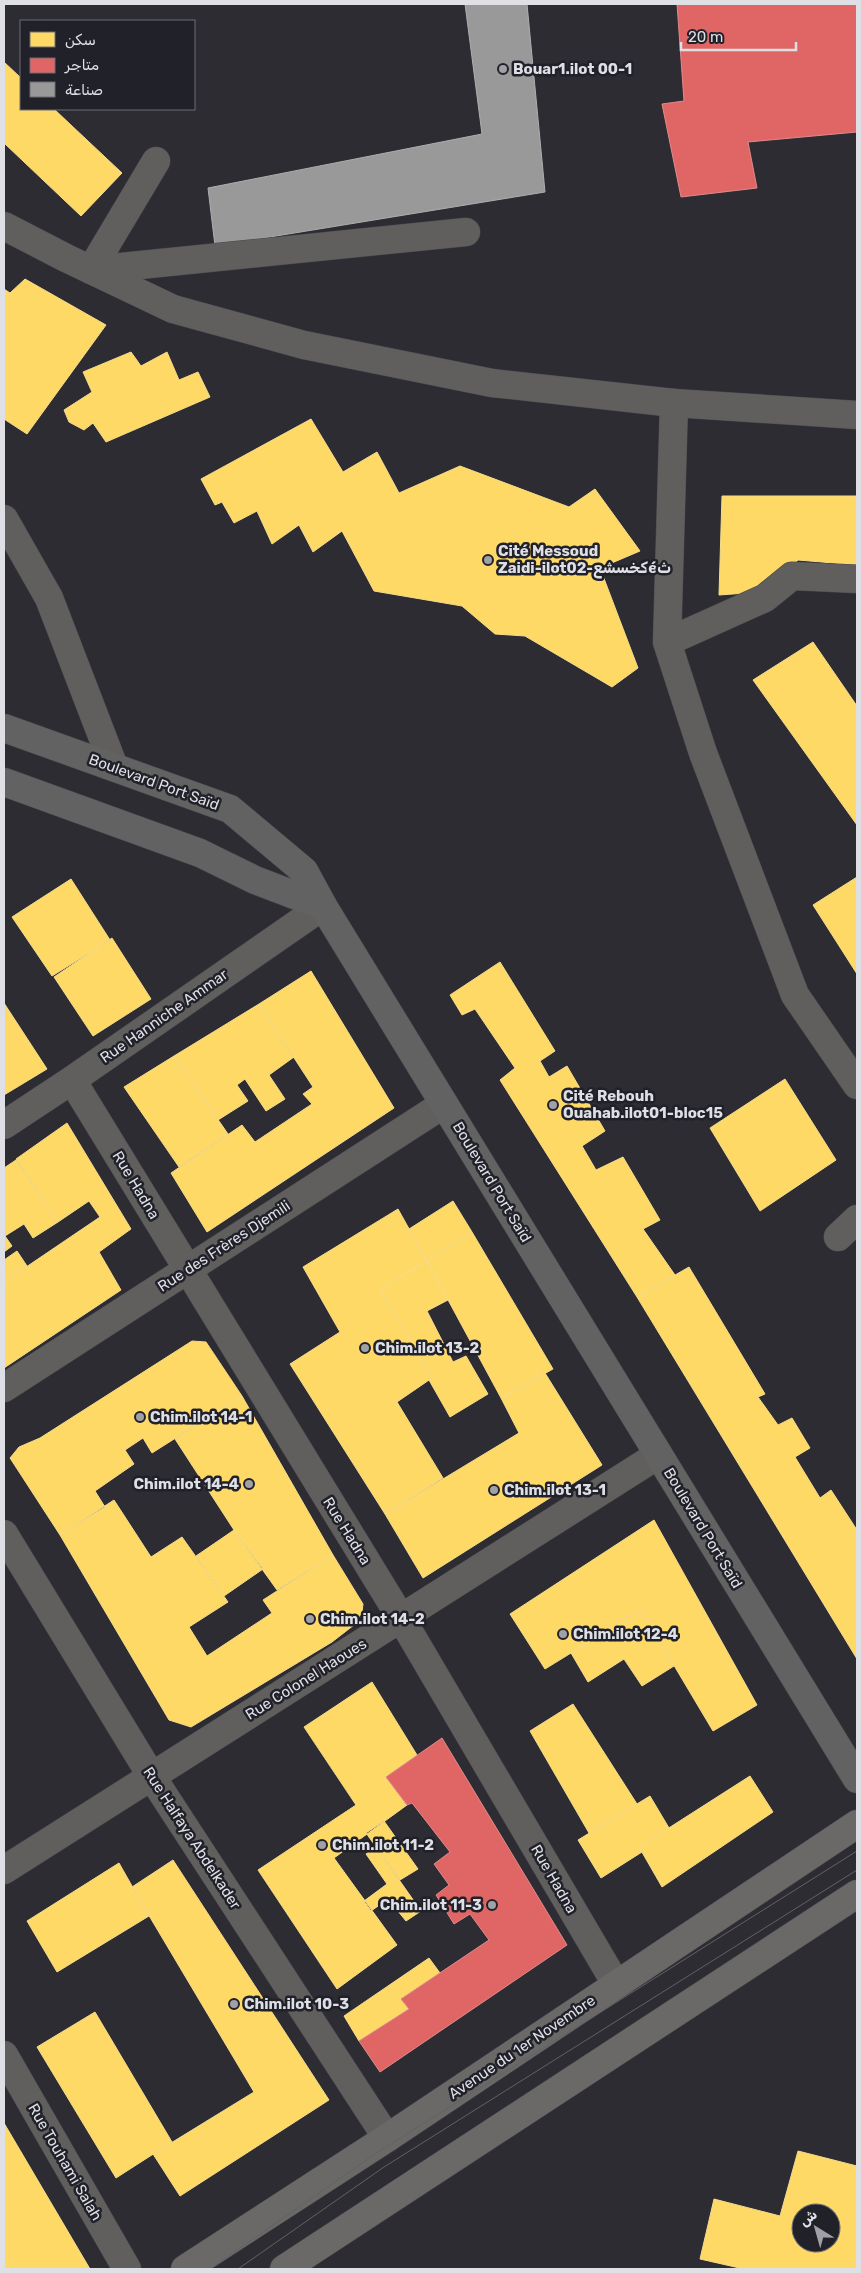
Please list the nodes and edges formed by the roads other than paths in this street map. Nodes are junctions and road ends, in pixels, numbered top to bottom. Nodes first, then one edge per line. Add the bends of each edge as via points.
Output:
1 (156, 160) dead end
2 (4, 226) edge
3 (466, 232) dead end
4 (91, 270) junction
5 (674, 403) junction
6 (857, 415) edge
7 (4, 519) edge
8 (857, 579) edge
9 (667, 642) junction
10 (4, 728) edge
11 (114, 767) junction
12 (4, 782) edge
13 (323, 906) junction
14 (72, 1080) junction
15 (857, 1085) edge
16 (444, 1104) junction
17 (4, 1124) edge
18 (187, 1270) junction
19 (4, 1388) edge
20 (658, 1455) junction
21 (4, 1534) edge
22 (401, 1618) junction
23 (152, 1777) junction
24 (857, 1779) edge
25 (857, 1824) edge
26 (4, 1870) edge
27 (857, 1894) edge
28 (616, 1984) junction
29 (4, 2055) edge
30 (387, 2138) junction
31 (127, 2269) edge
32 (185, 2269) edge
33 (284, 2269) edge

1 - 4 street
2 - 4 street
3 - 4 street
4 - 5 street via 173,309 304,345 492,383
5 - 6 street
5 - 9 street
7 - 11 street via 48,598
8 - 9 street via 792,576 765,598
9 - 15 street via 703,753 795,995
10 - 11 main road, Boulevard Port Saïd
11 - 13 main road, Boulevard Port Saïd via 230,810 304,871
12 - 13 main road via 200,853 255,880
13 - 14 street, Rue Hanniche Ammar
13 - 16 main road, Boulevard Port Saïd
14 - 17 street, Rue Hanniche Ammar
14 - 18 street, Rue Hadna
16 - 18 street, Rue des Frères Djemili
16 - 20 main road, Boulevard Port Saïd
18 - 19 street, Rue des Frères Djemili
18 - 22 street, Rue Hadna
20 - 22 street, Rue Colonel Haoues
20 - 24 main road, Boulevard Port Saïd
21 - 23 street, Rue Halfaya Abdelkader
22 - 23 street, Rue Colonel Haoues
22 - 28 street, Rue Hadna
23 - 26 street, Rue Colonel Haoues
23 - 30 street, Rue Halfaya Abdelkader
25 - 28 main road, Avenue du 1er Novembre
27 - 33 main road
28 - 30 main road, Avenue du 1er Novembre
29 - 31 street, Rue Touhami Salah
30 - 32 main road, Avenue du 1er Novembre

